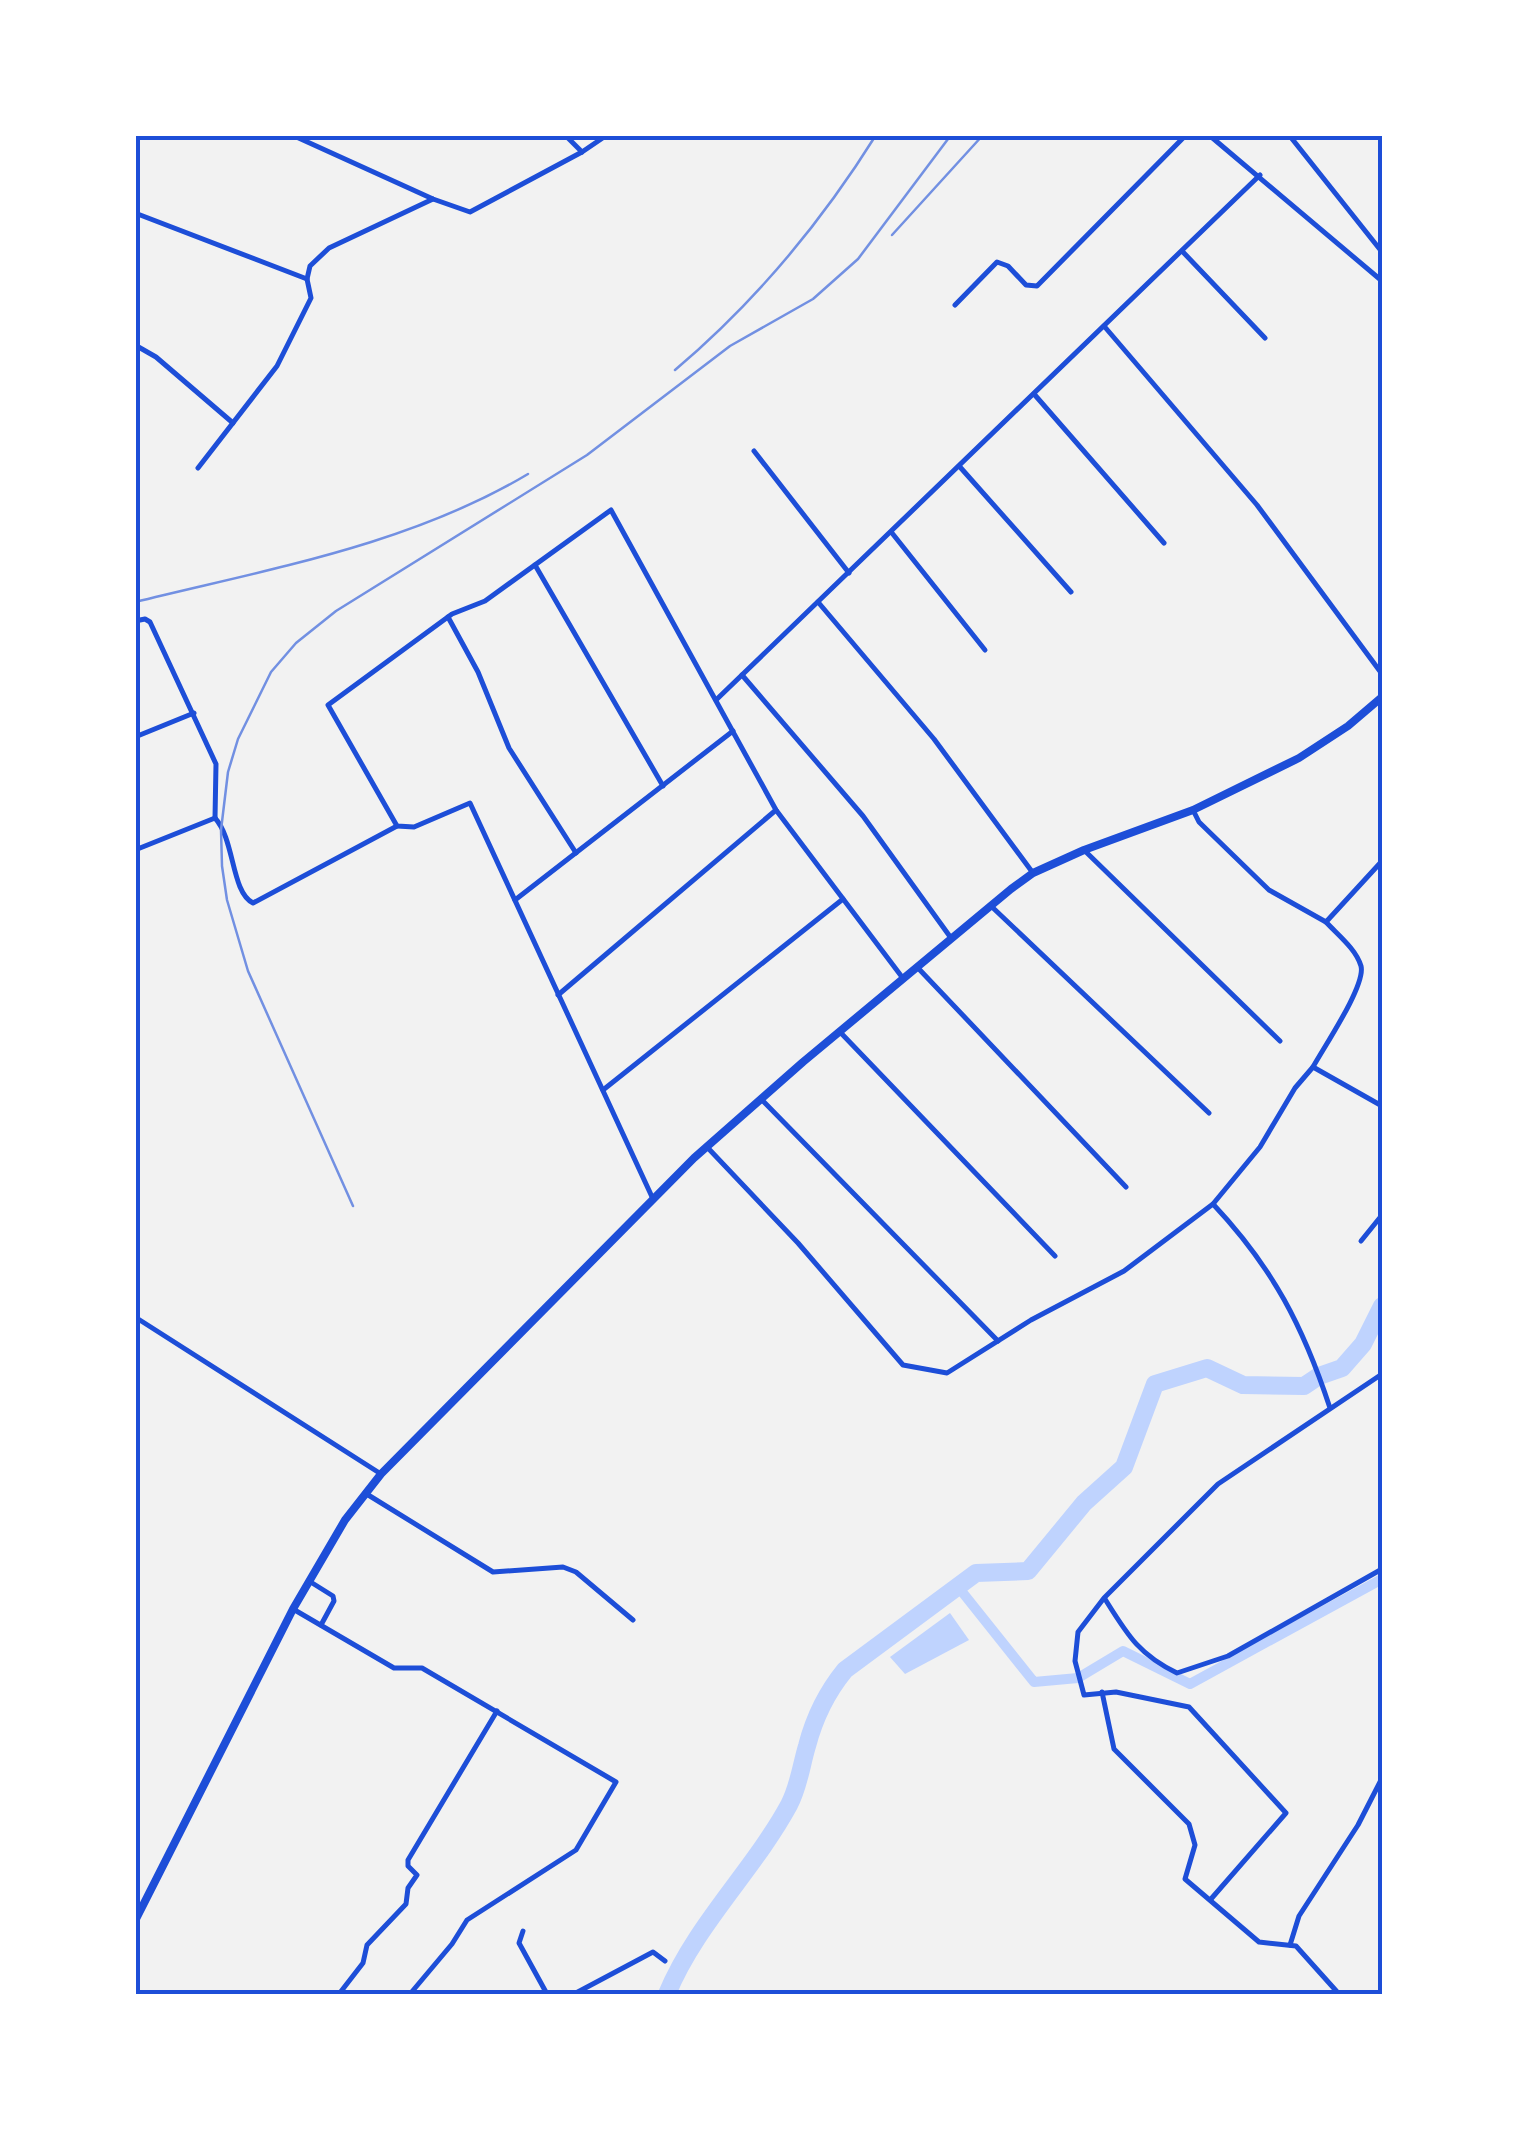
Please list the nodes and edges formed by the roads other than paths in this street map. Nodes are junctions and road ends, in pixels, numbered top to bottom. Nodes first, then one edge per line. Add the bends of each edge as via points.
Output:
1 (292, 135) edge
2 (565, 135) edge
3 (607, 135) edge
4 (1186, 135) edge
5 (1209, 135) edge
6 (1289, 135) edge
7 (582, 152) junction
8 (1260, 176) junction
9 (433, 199) junction
10 (135, 213) edge
11 (1182, 251) junction
12 (1382, 252) edge
13 (307, 279) junction
14 (1381, 279) edge
15 (955, 305) dead end
16 (1104, 326) junction
17 (1265, 338) dead end
18 (135, 345) edge
19 (1034, 394) junction
20 (233, 423) junction
21 (754, 451) dead end
22 (960, 466) junction
23 (198, 468) dead end
24 (892, 532) junction
25 (1164, 544) dead end
26 (535, 564) junction
27 (849, 573) junction
28 (1071, 592) dead end
29 (818, 602) junction
30 (448, 616) junction
31 (135, 621) edge
32 (985, 650) dead end
33 (1382, 674) edge
34 (742, 675) junction
35 (1382, 697) edge
36 (716, 700) junction
37 (194, 713) junction
38 (733, 732) junction
39 (135, 737) edge
40 (663, 786) junction
41 (776, 810) junction
42 (1192, 810) junction
43 (215, 818) junction
44 (397, 826) junction
45 (135, 850) edge
46 (1084, 850) junction
47 (576, 853) junction
48 (1382, 861) edge
49 (1032, 874) junction
50 (843, 899) junction
51 (515, 900) junction
52 (991, 906) junction
53 (1326, 922) junction
54 (952, 939) junction
55 (918, 968) junction
56 (904, 980) junction
57 (558, 994) junction
58 (840, 1032) junction
59 (1280, 1041) dead end
60 (1313, 1066) junction
61 (602, 1090) junction
62 (762, 1100) junction
63 (1382, 1106) edge
64 (1209, 1113) dead end
65 (707, 1147) junction
66 (1126, 1187) dead end
67 (653, 1200) junction
68 (1214, 1204) junction
69 (1382, 1216) edge
70 (1361, 1241) dead end
71 (1055, 1256) dead end
72 (135, 1316) edge
73 (998, 1341) junction
74 (1382, 1374) edge
75 (1330, 1408) junction
76 (381, 1474) junction
77 (364, 1494) junction
78 (1382, 1568) edge
79 (309, 1580) junction
80 (1104, 1598) junction
81 (294, 1609) junction
82 (633, 1620) dead end
83 (321, 1625) junction
84 (1102, 1692) junction
85 (498, 1710) junction
86 (1382, 1778) edge
87 (1210, 1899) junction
88 (135, 1921) edge
89 (524, 1931) dead end
90 (1290, 1946) junction
91 (665, 1961) dead end
92 (339, 1994) edge
93 (410, 1994) edge
94 (546, 1994) edge
95 (574, 1994) edge
96 (1339, 1994) edge

1 - 9 street
2 - 7 street
3 - 7 street
4 - 15 street via 1037,286 1026,285 1001,262
5 - 8 street
6 - 12 street
7 - 9 street via 470,212
8 - 11 street
8 - 14 street
9 - 13 street via 329,248 310,266
10 - 13 street
11 - 16 street
11 - 17 street
13 - 20 street via 311,298 277,366
16 - 19 street
16 - 33 street via 1257,505
18 - 20 street
19 - 22 street
19 - 25 street
20 - 23 street
21 - 27 street
22 - 24 street
22 - 28 street
24 - 27 street
24 - 32 street
26 - 30 street via 485,602
26 - 36 street via 611,510
26 - 40 street
27 - 29 street
29 - 34 street
29 - 49 street via 934,739
30 - 44 street via 328,705
30 - 47 street via 509,748
31 - 37 street via 150,622
34 - 36 street
34 - 54 street via 863,816
35 - 42 main road via 1324,742
36 - 38 street
37 - 39 street
37 - 43 street via 218,770
38 - 40 street
38 - 41 street
40 - 47 street
41 - 50 street
41 - 57 street
42 - 46 main road
42 - 53 street via 1269,890
43 - 44 street via 225,831 242,895 253,903
43 - 45 street
44 - 51 street via 414,827 470,802
46 - 49 main road
46 - 59 street
47 - 51 street
48 - 53 street
49 - 52 main road
50 - 56 street
50 - 61 street
51 - 57 street
52 - 54 main road
52 - 64 street
53 - 60 street via 1362,969
54 - 55 main road
55 - 56 main road
55 - 66 street
56 - 58 main road
57 - 61 street
58 - 62 main road
58 - 71 street
60 - 63 street
60 - 68 street
61 - 67 street
62 - 65 main road
62 - 73 street
65 - 67 main road
65 - 73 street via 904,1364 947,1373
67 - 76 main road
68 - 73 street via 1124,1271
68 - 75 street via 1270,1275 1304,1334
69 - 70 street
72 - 76 street
74 - 75 street
75 - 80 street via 1218,1484
76 - 77 main road
77 - 79 main road
77 - 82 street via 493,1572 576,1572
78 - 80 street via 1228,1656 1177,1673 1134,1645
79 - 81 main road
79 - 83 street via 333,1596
80 - 84 street via 1078,1632 1076,1666 1084,1695
81 - 83 street
81 - 88 main road
83 - 85 street via 394,1668 422,1668
84 - 87 street via 1114,1749 1189,1824 1194,1845 1185,1879
84 - 87 street via 1189,1708 1286,1812
85 - 92 street via 408,1860 417,1875 406,1904 367,1945 363,1964
85 - 93 street via 616,1782 576,1850 467,1920
86 - 90 street via 1299,1916
87 - 90 street via 1259,1942
89 - 94 street via 519,1943
90 - 96 street
91 - 95 street via 653,1952

